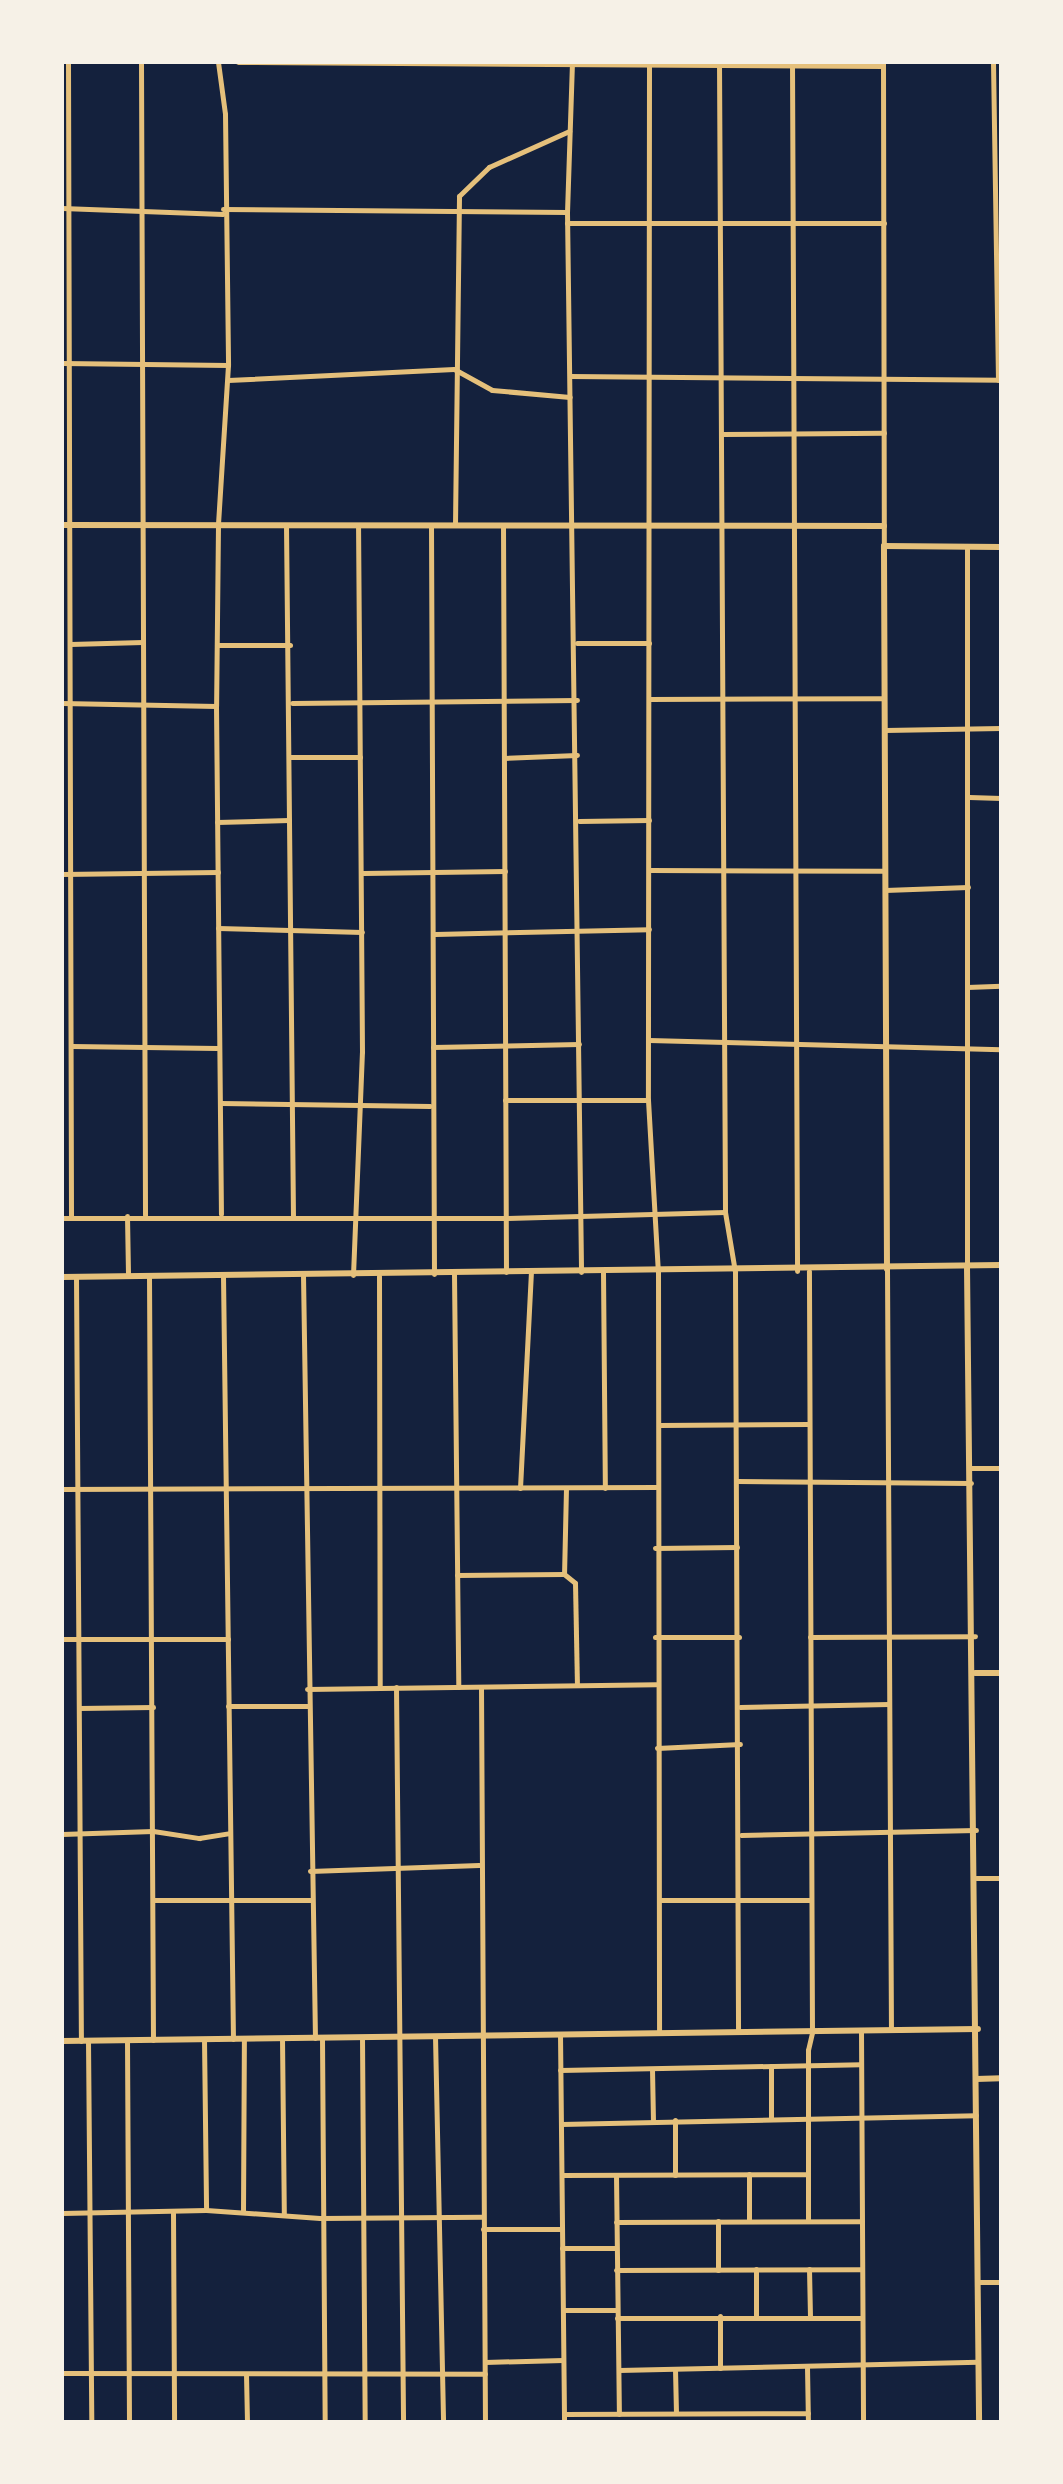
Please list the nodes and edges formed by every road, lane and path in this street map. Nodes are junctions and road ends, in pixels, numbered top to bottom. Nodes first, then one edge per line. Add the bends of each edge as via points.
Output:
1 (68, 62) edge
2 (141, 62) edge
3 (218, 62) edge
4 (238, 62) edge
5 (993, 62) edge
6 (286, 64) edge
7 (358, 64) edge
8 (428, 64) edge
9 (500, 64) edge
10 (572, 64) edge
11 (649, 64) edge
12 (719, 64) edge
13 (792, 64) edge
14 (883, 64) edge
15 (569, 131) junction
16 (62, 208) edge
17 (71, 208) junction
18 (457, 210) junction
19 (140, 211) junction
20 (223, 212) junction
21 (567, 212) junction
22 (567, 223) junction
23 (649, 223) junction
24 (884, 223) junction
25 (718, 225) junction
26 (792, 225) junction
27 (62, 363) edge
28 (71, 364) junction
29 (143, 365) junction
30 (228, 365) junction
31 (454, 369) junction
32 (570, 376) junction
33 (647, 376) junction
34 (723, 376) junction
35 (792, 377) junction
36 (885, 378) junction
37 (228, 380) junction
38 (999, 380) edge
39 (570, 397) junction
40 (884, 433) junction
41 (722, 434) junction
42 (793, 434) junction
43 (62, 525) edge
44 (73, 525) junction
45 (145, 525) junction
46 (218, 525) junction
47 (286, 525) junction
48 (358, 525) junction
49 (431, 525) junction
50 (455, 525) junction
51 (503, 525) junction
52 (574, 525) junction
53 (650, 525) junction
54 (721, 525) junction
55 (795, 526) junction
56 (884, 526) junction
57 (884, 546) junction
58 (967, 547) junction
59 (1001, 547) edge
60 (143, 642) junction
61 (577, 643) junction
62 (649, 643) junction
63 (70, 644) junction
64 (217, 645) junction
65 (290, 645) junction
66 (723, 698) junction
67 (795, 698) junction
68 (883, 698) junction
69 (649, 699) junction
70 (504, 700) junction
71 (577, 700) junction
72 (433, 701) junction
73 (62, 703) edge
74 (70, 703) junction
75 (292, 703) junction
76 (360, 703) junction
77 (142, 705) junction
78 (216, 706) junction
79 (1001, 728) edge
80 (967, 729) junction
81 (884, 731) junction
82 (577, 755) junction
83 (291, 757) junction
84 (360, 757) junction
85 (504, 758) junction
86 (969, 797) junction
87 (1001, 798) edge
88 (289, 820) junction
89 (649, 820) junction
90 (579, 821) junction
91 (217, 822) junction
92 (650, 870) junction
93 (505, 871) junction
94 (723, 871) junction
95 (885, 871) junction
96 (218, 872) junction
97 (434, 872) junction
98 (363, 873) junction
99 (794, 873) junction
100 (62, 874) edge
101 (145, 874) junction
102 (70, 875) junction
103 (968, 887) junction
104 (885, 890) junction
105 (218, 928) junction
106 (579, 929) junction
107 (649, 929) junction
108 (291, 931) junction
109 (505, 931) junction
110 (362, 932) junction
111 (435, 934) junction
112 (1001, 986) edge
113 (967, 987) junction
114 (649, 1040) junction
115 (724, 1041) junction
116 (796, 1041) junction
117 (579, 1044) junction
118 (144, 1045) junction
119 (72, 1046) junction
120 (505, 1046) junction
121 (433, 1047) junction
122 (217, 1048) junction
123 (886, 1048) junction
124 (1001, 1049) edge
125 (968, 1050) junction
126 (505, 1100) junction
127 (648, 1100) junction
128 (579, 1101) junction
129 (221, 1103) junction
130 (290, 1103) junction
131 (362, 1105) junction
132 (430, 1106) junction
133 (725, 1212) junction
134 (221, 1214) junction
135 (584, 1214) junction
136 (651, 1214) junction
137 (145, 1215) junction
138 (127, 1216) junction
139 (293, 1216) junction
140 (357, 1217) junction
141 (434, 1217) junction
142 (62, 1218) edge
143 (71, 1218) junction
144 (506, 1218) junction
145 (1001, 1265) edge
146 (967, 1267) junction
147 (887, 1269) junction
148 (797, 1271) junction
149 (809, 1271) junction
150 (603, 1272) junction
151 (658, 1272) junction
152 (735, 1272) junction
153 (531, 1273) junction
154 (581, 1273) junction
155 (454, 1274) junction
156 (506, 1274) junction
157 (303, 1275) junction
158 (353, 1275) junction
159 (434, 1275) junction
160 (128, 1276) junction
161 (149, 1276) junction
162 (223, 1276) junction
163 (379, 1276) junction
164 (62, 1277) edge
165 (76, 1277) junction
166 (737, 1423) junction
167 (809, 1424) junction
168 (659, 1425) junction
169 (972, 1468) junction
170 (1001, 1468) edge
171 (737, 1481) junction
172 (808, 1482) junction
173 (971, 1483) junction
174 (889, 1484) junction
175 (456, 1485) junction
176 (379, 1486) junction
177 (303, 1487) junction
178 (656, 1487) junction
179 (229, 1488) junction
180 (520, 1488) junction
181 (566, 1488) junction
182 (605, 1488) junction
183 (62, 1489) edge
184 (76, 1489) junction
185 (153, 1489) junction
186 (737, 1547) junction
187 (655, 1548) junction
188 (564, 1574) junction
189 (457, 1575) junction
190 (975, 1636) junction
191 (655, 1637) junction
192 (739, 1637) junction
193 (810, 1637) junction
194 (889, 1637) junction
195 (62, 1639) edge
196 (228, 1639) junction
197 (78, 1640) junction
198 (153, 1640) junction
199 (975, 1673) junction
200 (1001, 1673) edge
201 (577, 1684) junction
202 (656, 1684) junction
203 (380, 1687) junction
204 (396, 1687) junction
205 (458, 1687) junction
206 (481, 1687) junction
207 (307, 1689) junction
208 (889, 1704) junction
209 (228, 1706) junction
210 (307, 1706) junction
211 (810, 1706) junction
212 (153, 1707) junction
213 (740, 1707) junction
214 (79, 1708) junction
215 (740, 1744) junction
216 (657, 1748) junction
217 (976, 1830) junction
218 (153, 1831) junction
219 (888, 1831) junction
220 (79, 1833) junction
221 (230, 1833) junction
222 (62, 1834) edge
223 (741, 1835) junction
224 (811, 1835) junction
225 (479, 1865) junction
226 (394, 1868) junction
227 (310, 1871) junction
228 (976, 1878) junction
229 (1001, 1878) edge
230 (153, 1900) junction
231 (232, 1900) junction
232 (311, 1900) junction
233 (660, 1900) junction
234 (739, 1900) junction
235 (812, 1900) junction
236 (978, 2029) junction
237 (891, 2030) junction
238 (861, 2031) junction
239 (738, 2032) junction
240 (812, 2032) junction
241 (659, 2033) junction
242 (560, 2034) junction
243 (481, 2035) junction
244 (435, 2036) junction
245 (362, 2037) junction
246 (400, 2037) junction
247 (282, 2038) junction
248 (318, 2038) junction
249 (204, 2039) junction
250 (233, 2039) junction
251 (244, 2039) junction
252 (127, 2040) junction
253 (153, 2040) junction
254 (62, 2041) edge
255 (85, 2041) junction
256 (861, 2064) junction
257 (808, 2065) junction
258 (771, 2066) junction
259 (652, 2069) junction
260 (560, 2070) junction
261 (1001, 2078) edge
262 (976, 2079) junction
263 (977, 2115) junction
264 (807, 2116) junction
265 (771, 2117) junction
266 (859, 2118) junction
267 (653, 2120) junction
268 (675, 2120) junction
269 (561, 2124) junction
270 (749, 2174) junction
271 (807, 2174) junction
272 (562, 2175) junction
273 (616, 2175) junction
274 (675, 2175) junction
275 (206, 2210) junction
276 (89, 2211) junction
277 (243, 2212) junction
278 (62, 2213) edge
279 (173, 2213) junction
280 (129, 2214) junction
281 (284, 2215) junction
282 (401, 2217) junction
283 (438, 2217) junction
284 (483, 2217) junction
285 (320, 2218) junction
286 (365, 2218) junction
287 (718, 2221) junction
288 (749, 2221) junction
289 (808, 2221) junction
290 (862, 2221) junction
291 (616, 2222) junction
292 (483, 2229) junction
293 (562, 2229) junction
294 (562, 2248) junction
295 (616, 2248) junction
296 (756, 2269) junction
297 (809, 2269) junction
298 (862, 2269) junction
299 (616, 2270) junction
300 (718, 2270) junction
301 (977, 2282) junction
302 (1001, 2282) edge
303 (563, 2310) junction
304 (617, 2310) junction
305 (720, 2316) junction
306 (756, 2316) junction
307 (810, 2317) junction
308 (617, 2318) junction
309 (862, 2318) junction
310 (563, 2360) junction
311 (485, 2362) junction
312 (978, 2362) junction
313 (863, 2366) junction
314 (807, 2367) junction
315 (720, 2368) junction
316 (675, 2369) junction
317 (619, 2370) junction
318 (62, 2373) edge
319 (90, 2374) junction
320 (127, 2374) junction
321 (174, 2374) junction
322 (246, 2374) junction
323 (325, 2374) junction
324 (365, 2374) junction
325 (443, 2374) junction
326 (485, 2374) junction
327 (402, 2375) junction
328 (676, 2413) junction
329 (710, 2413) junction
330 (808, 2413) junction
331 (564, 2414) junction
332 (619, 2414) junction
333 (91, 2422) edge
334 (129, 2422) edge
335 (174, 2422) edge
336 (247, 2422) edge
337 (325, 2422) edge
338 (365, 2422) edge
339 (403, 2422) edge
340 (443, 2422) edge
341 (485, 2422) edge
342 (564, 2422) edge
343 (710, 2422) edge
344 (808, 2422) edge
345 (863, 2422) edge
346 (979, 2422) edge

1 - 17 street
2 - 19 street
3 - 20 street via 225,114
4 - 6 street
5 - 38 street
6 - 7 street
7 - 8 street
8 - 9 street
9 - 10 street
10 - 11 street
10 - 15 street
11 - 12 street
11 - 23 street
12 - 13 street
12 - 25 street
13 - 14 street
13 - 26 street
14 - 24 street
15 - 18 street via 489,167 464,188
15 - 21 street
16 - 17 street
17 - 19 street
17 - 28 street
18 - 20 street
18 - 21 street
18 - 31 street
19 - 20 street
19 - 29 street
20 - 30 street
21 - 22 street
22 - 23 street
22 - 32 street
23 - 25 street
23 - 33 street
24 - 26 street
24 - 36 street
25 - 26 street
25 - 34 street
26 - 35 street
27 - 28 street
28 - 29 street
28 - 44 street
29 - 30 street
29 - 45 street
30 - 37 street
31 - 37 street
31 - 39 street via 492,390
31 - 50 street
32 - 33 street
32 - 39 street
33 - 34 street
33 - 53 street
34 - 35 street
34 - 41 street
35 - 36 street
35 - 42 street
36 - 38 street
36 - 40 street
37 - 46 street
39 - 52 street
40 - 42 street
40 - 56 street
41 - 42 street
41 - 54 street
42 - 55 street
43 - 44 street
44 - 45 street
44 - 63 street
45 - 46 street
45 - 60 street
46 - 47 street
46 - 64 street
47 - 48 street
47 - 65 street
48 - 49 street
48 - 76 street
49 - 50 street
49 - 72 street
50 - 51 street
51 - 52 street
51 - 70 street
52 - 53 street
52 - 61 street
53 - 54 street
53 - 62 street
54 - 55 street
54 - 66 street
55 - 56 street
55 - 67 street
56 - 57 street
57 - 58 street
57 - 68 street
58 - 59 street
58 - 80 street
60 - 63 street
60 - 77 street
61 - 62 street
61 - 71 street
62 - 69 street
63 - 74 street
64 - 65 street
64 - 78 street
65 - 75 street
66 - 67 street
66 - 69 street
66 - 94 street
67 - 68 street
67 - 99 street
68 - 81 street
69 - 89 street
70 - 71 street
70 - 72 street
70 - 85 street
71 - 82 street
72 - 76 street
72 - 97 street
73 - 74 street
74 - 77 street
74 - 102 street
75 - 76 street
75 - 83 street
76 - 84 street
77 - 78 street
77 - 101 street
78 - 91 street
79 - 80 street
80 - 81 street
80 - 86 street
81 - 95 street
82 - 85 street
82 - 90 street
83 - 84 street
83 - 88 street
84 - 98 street
85 - 93 street
86 - 87 street
86 - 103 street
88 - 91 street
88 - 108 street
89 - 90 street
89 - 92 street
90 - 106 street
91 - 96 street
92 - 94 street
92 - 107 street
93 - 97 street
93 - 109 street
94 - 99 street
94 - 115 street
95 - 99 street
95 - 104 street
96 - 101 street
96 - 105 street
97 - 98 street
97 - 111 street
98 - 110 street
99 - 116 street
100 - 102 street
101 - 102 street
101 - 118 street
102 - 119 street
103 - 104 street
103 - 113 street
104 - 123 street
105 - 108 street
105 - 122 street
106 - 107 street
106 - 109 street
106 - 117 street
107 - 114 street
108 - 110 street
108 - 130 street
109 - 111 street
109 - 120 street
110 - 131 street
111 - 121 street
112 - 113 street
113 - 125 street
114 - 115 street
114 - 127 street
115 - 116 street
115 - 133 street
116 - 123 street
116 - 148 street
117 - 120 street
117 - 128 street
118 - 119 street
118 - 122 street
118 - 137 street
119 - 143 street
120 - 121 street
120 - 126 street
121 - 132 street
122 - 129 street
123 - 125 street
123 - 147 street
124 - 125 street
125 - 146 street
126 - 128 street
126 - 144 street
127 - 128 street
127 - 136 street
128 - 135 street
129 - 130 street
129 - 134 street
130 - 131 street
130 - 139 street
131 - 132 street
131 - 140 street
132 - 141 street
133 - 136 street
133 - 152 street
134 - 137 street
134 - 139 street
135 - 136 street
135 - 144 street
135 - 154 street
136 - 151 street
137 - 138 street
138 - 143 street
138 - 160 street
139 - 140 street
140 - 141 street
140 - 158 street
141 - 144 street
141 - 159 street
142 - 143 street
144 - 156 street
145 - 146 street
146 - 147 street
146 - 169 street
147 - 149 street
147 - 174 street
148 - 149 street
148 - 152 street
149 - 167 street
150 - 151 street
150 - 154 street
150 - 182 street
151 - 152 street
151 - 168 street
152 - 166 street
153 - 154 street
153 - 156 street
153 - 180 street
155 - 156 street
155 - 159 street
155 - 175 street
157 - 158 street
157 - 162 street
157 - 177 street
158 - 163 street
159 - 163 street
160 - 161 street
160 - 165 street
161 - 162 street
161 - 185 street
162 - 179 street
163 - 176 street
164 - 165 street
165 - 184 street
166 - 167 street
166 - 168 street
166 - 171 street
167 - 172 street
168 - 178 street
169 - 170 street
169 - 173 street
171 - 172 street
171 - 186 street
172 - 174 street
172 - 193 street
173 - 174 street
173 - 190 street
174 - 194 street
175 - 176 street
175 - 180 street
175 - 189 street
176 - 177 street
176 - 203 street
177 - 179 street
177 - 207 street
178 - 182 street
178 - 187 street
179 - 185 street
179 - 196 street
180 - 181 street
181 - 182 street
181 - 188 street
183 - 184 street
184 - 185 street
184 - 197 street
185 - 198 street
186 - 187 street
186 - 192 street
187 - 191 street
188 - 189 street
188 - 201 street via 575,1583
189 - 205 street
190 - 194 street
190 - 199 street
191 - 192 street
191 - 202 street
192 - 213 street
193 - 194 street
193 - 211 street
194 - 208 street
195 - 197 street
196 - 198 street
196 - 209 street
197 - 198 street
197 - 214 street
198 - 212 street
199 - 200 street
199 - 217 street
201 - 202 street
201 - 206 street
202 - 216 street
203 - 204 street
203 - 207 street
204 - 205 street
204 - 226 street
205 - 206 street
206 - 225 street
207 - 210 street
208 - 211 street
208 - 219 street
209 - 210 street
209 - 221 street
210 - 227 street
211 - 213 street
211 - 224 street
212 - 214 street
212 - 218 street
213 - 215 street
214 - 220 street
215 - 216 street
215 - 223 street
216 - 233 street
217 - 219 street
217 - 228 street
218 - 220 street
218 - 221 street via 199,1838
218 - 230 street
219 - 224 street
219 - 237 street
220 - 222 street
220 - 255 street
221 - 231 street
223 - 224 street
223 - 234 street
224 - 235 street
225 - 226 street
225 - 243 street
226 - 227 street
226 - 246 street
227 - 232 street
228 - 229 street
228 - 236 street
230 - 231 street
230 - 253 street
231 - 232 street
231 - 250 street
232 - 248 street
233 - 234 street
233 - 241 street
234 - 235 street
234 - 239 street
235 - 240 street
236 - 237 street
236 - 262 street
237 - 238 street
238 - 240 street
238 - 256 street
239 - 240 street
239 - 241 street
240 - 257 street
241 - 242 street
242 - 243 street
242 - 260 street
243 - 244 street
243 - 284 street
244 - 246 street
244 - 283 street
245 - 246 street
245 - 248 street
245 - 286 street
246 - 282 street
247 - 248 street
247 - 251 street
247 - 281 street
248 - 285 street
249 - 250 street
249 - 253 street
249 - 275 street
250 - 251 street
251 - 277 street
252 - 253 street
252 - 255 street
252 - 280 street
254 - 255 street
255 - 276 street
256 - 257 street
256 - 266 street
257 - 258 street
257 - 264 street
258 - 259 street
258 - 265 street
259 - 260 street
259 - 267 street
260 - 269 street
261 - 262 street
262 - 263 street
263 - 266 street
263 - 301 street
264 - 265 street
264 - 266 street
264 - 271 street
265 - 268 street
266 - 290 street
267 - 268 street
267 - 269 street
268 - 274 street
269 - 272 street
270 - 271 street
270 - 274 street
270 - 288 street
271 - 289 street
272 - 273 street
272 - 293 street
273 - 274 street
273 - 291 street
275 - 277 street
275 - 279 street
276 - 278 street
276 - 280 street
276 - 319 street
277 - 281 street
279 - 280 street
279 - 321 street
280 - 320 street
281 - 285 street
282 - 283 street
282 - 286 street
282 - 327 street
283 - 284 street
283 - 325 street
284 - 292 street
285 - 286 street
285 - 323 street
286 - 324 street
287 - 288 street
287 - 291 street
287 - 300 street
288 - 289 street
289 - 290 street
290 - 298 street
291 - 295 street
292 - 293 street
292 - 311 street
293 - 294 street
294 - 295 street
294 - 303 street
295 - 299 street
296 - 297 street
296 - 300 street
296 - 306 street
297 - 298 street
297 - 307 street
298 - 309 street
299 - 300 street
299 - 304 street
301 - 302 street
301 - 312 street
303 - 304 street
303 - 310 street
304 - 308 street
305 - 306 street
305 - 308 street
305 - 315 street
306 - 307 street
307 - 309 street
308 - 317 street
309 - 313 street
310 - 311 street
310 - 331 street
311 - 326 street
312 - 313 street
312 - 346 street
313 - 314 street
313 - 345 street
314 - 315 street
314 - 330 street
315 - 316 street
316 - 317 street
316 - 328 street
317 - 332 street
318 - 319 street
319 - 320 street
319 - 333 street
320 - 321 street
320 - 334 street
321 - 322 street
321 - 335 street
322 - 323 street
322 - 336 street
323 - 324 street
323 - 337 street
324 - 327 street
324 - 338 street
325 - 326 street
325 - 327 street
325 - 340 street
326 - 341 street
327 - 339 street
328 - 329 street
328 - 332 street
329 - 330 street
329 - 343 street
330 - 344 street
331 - 332 street
331 - 342 street

